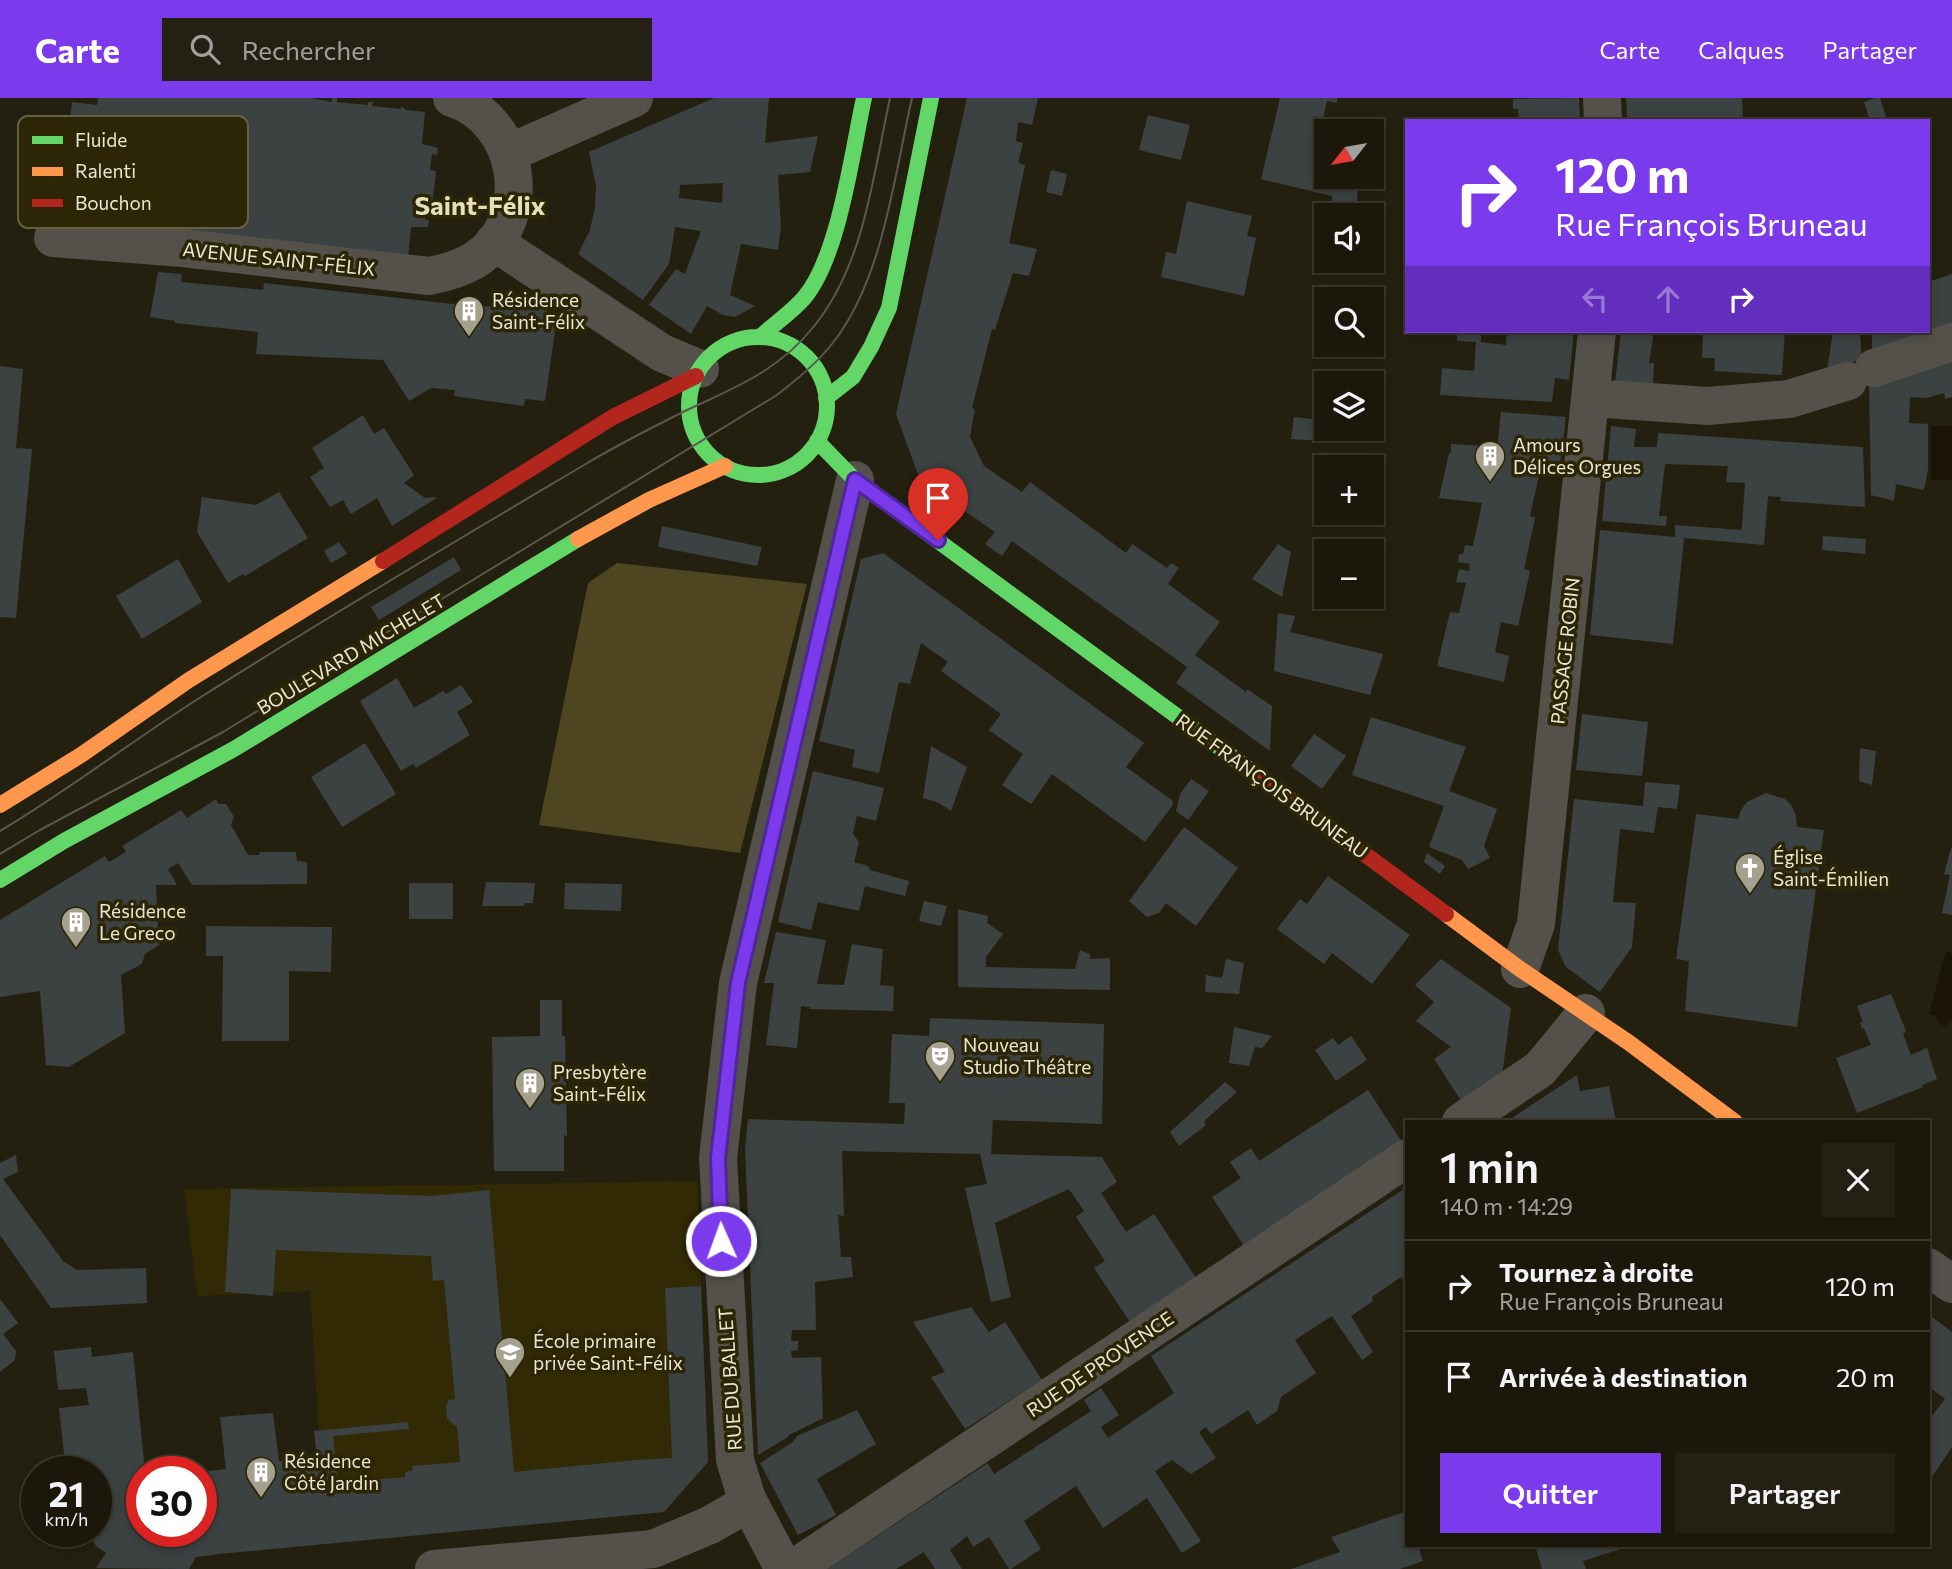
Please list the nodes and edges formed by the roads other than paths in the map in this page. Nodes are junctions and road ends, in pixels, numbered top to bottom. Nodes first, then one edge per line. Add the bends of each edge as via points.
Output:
1 (634, 98) edge
2 (864, 98) edge
3 (931, 98) edge
4 (1602, 98) edge
5 (458, 99) edge
6 (1604, 119) edge
7 (509, 153) junction
8 (53, 238) dead end
9 (494, 242) junction
10 (1597, 333) edge
11 (760, 337) junction
12 (1952, 342) edge
13 (698, 372) junction
14 (826, 398) junction
15 (1591, 398) junction
16 (817, 441) junction
17 (724, 466) junction
18 (855, 480) junction
19 (0, 806) edge
20 (0, 880) edge
21 (1520, 969) junction
22 (1586, 1013) junction
23 (1464, 1120) edge
24 (1732, 1120) edge
25 (1405, 1159) edge
26 (1930, 1268) edge
27 (1952, 1284) edge
28 (747, 1499) junction
29 (433, 1569) edge
30 (784, 1569) edge
31 (793, 1569) edge

1 - 7 street
2 - 11 street via 835,232 818,278 804,298
3 - 14 street via 889,307 853,377
4 - 6 street
5 - 7 street via 478,110 498,131
7 - 9 street via 513,202
8 - 9 street, AVENUE SAINT-FÉLIX via 429,276 454,271 477,259
9 - 13 street
10 - 15 street, PASSAGE ROBIN
11 - 13 street via 721,347
11 - 14 street via 802,352 819,374
12 - 15 street via 1789,399 1709,406
13 - 17 street via 689,402 692,426 707,451
13 - 19 street via 605,420 189,680
14 - 16 street via 825,420
15 - 21 street, PASSAGE ROBIN via 1536,924
16 - 17 street via 796,463 769,474
16 - 18 street, RUE FRANÇOIS BRUNEAU
17 - 20 street, BOULEVARD MICHELET via 612,519 234,749
18 - 21 street, RUE FRANÇOIS BRUNEAU
18 - 28 street, RUE DU BALLET via 738,983 718,1158 735,1460
21 - 22 street, RUE FRANÇOIS BRUNEAU
22 - 23 street via 1540,1069
22 - 24 street, RUE FRANÇOIS BRUNEAU
25 - 31 street, RUE DE PROVENCE
26 - 27 street
28 - 29 street via 710,1524 653,1549
28 - 30 street, RUE DU BALLET

